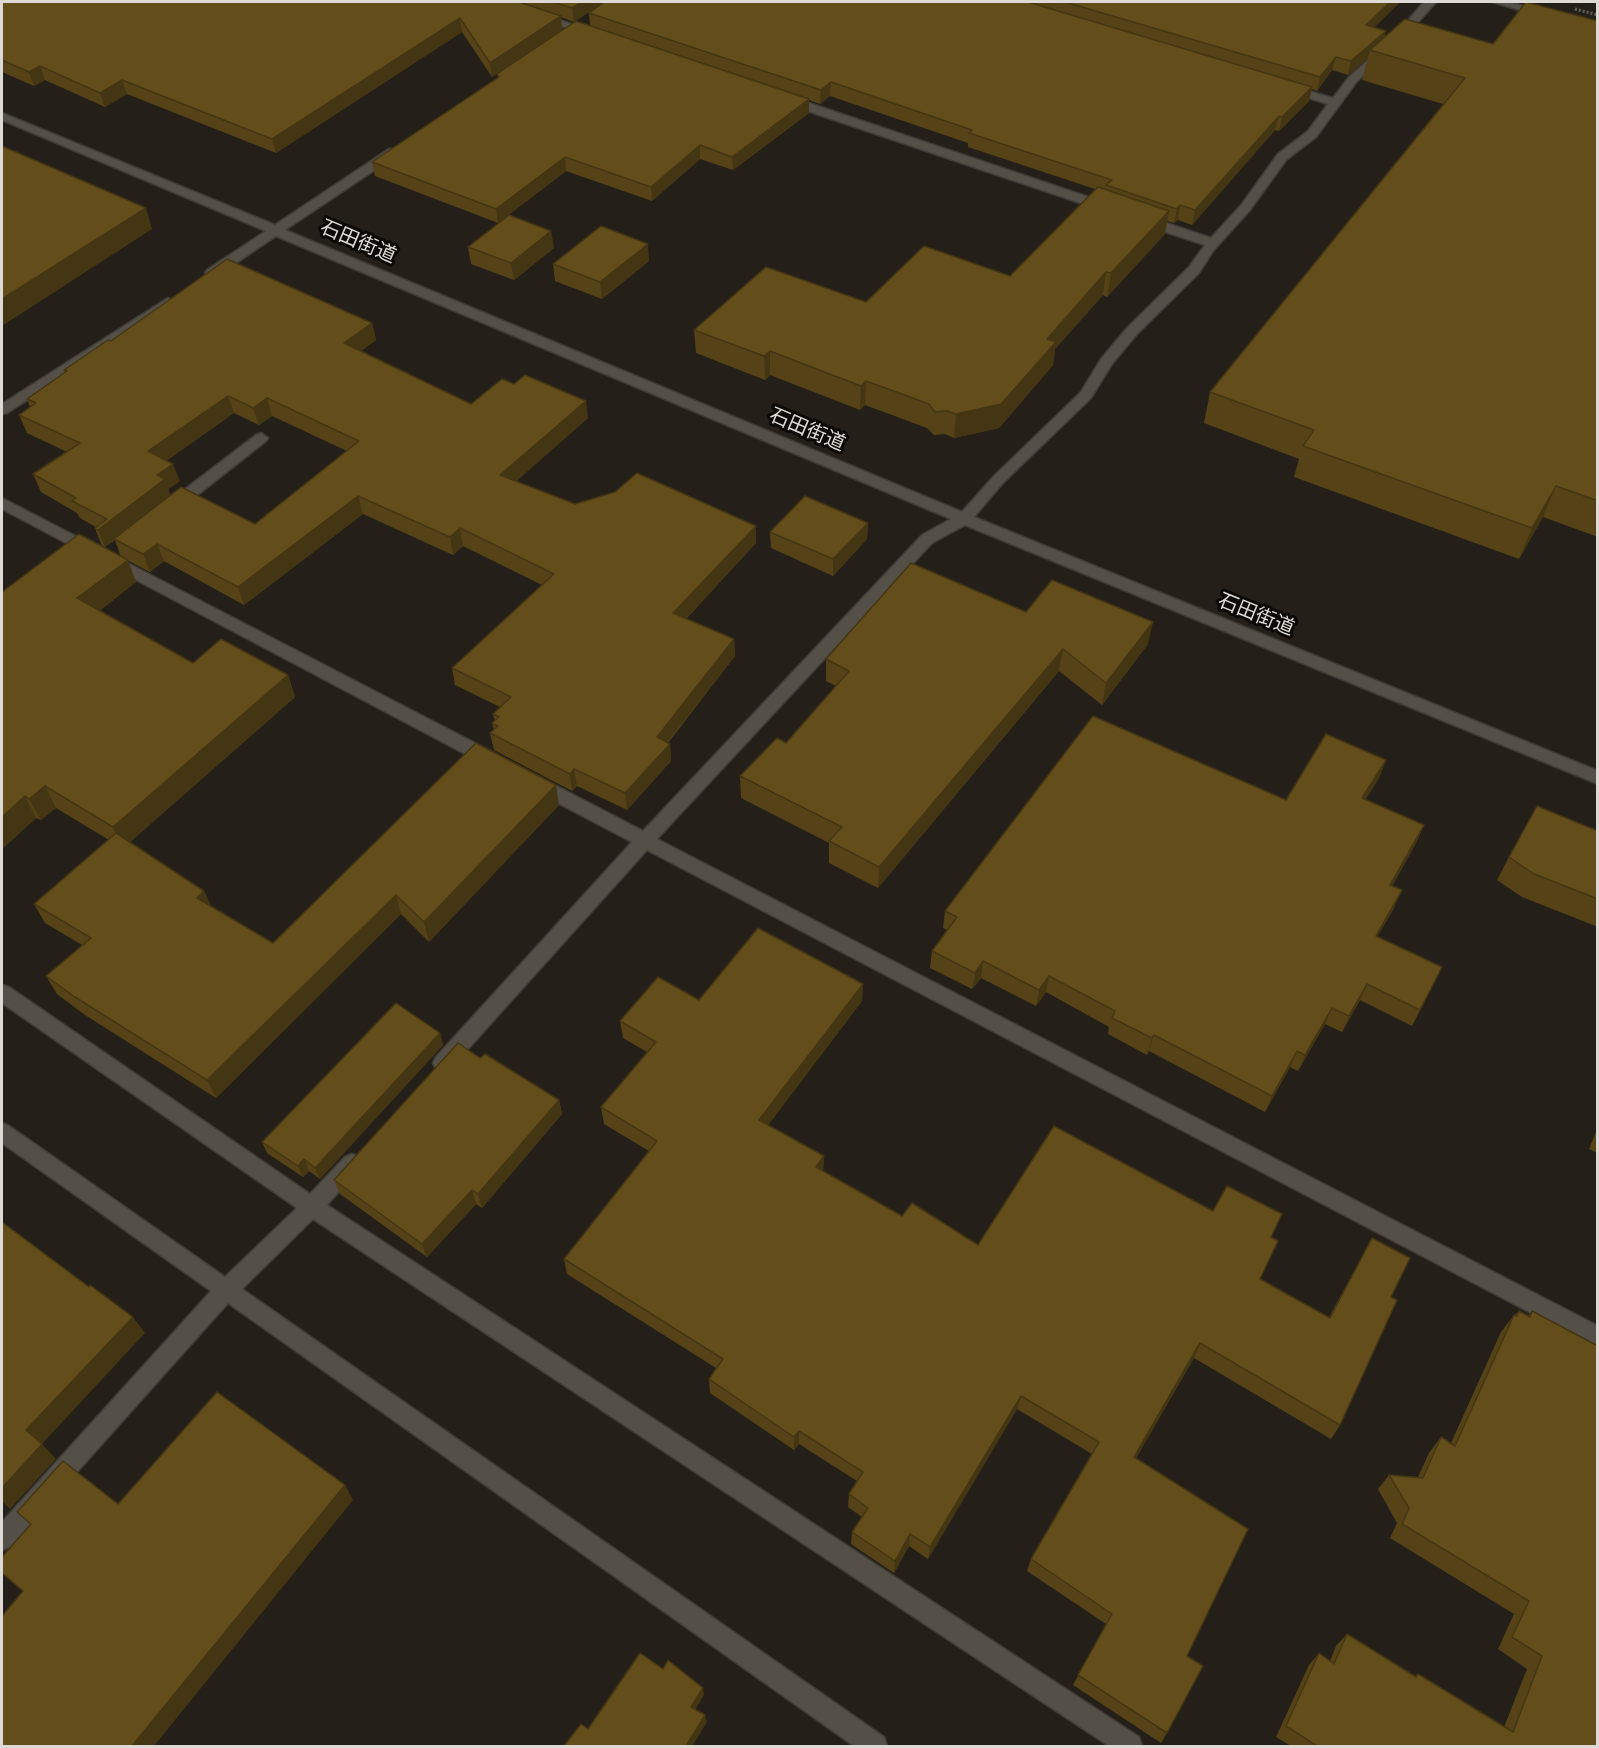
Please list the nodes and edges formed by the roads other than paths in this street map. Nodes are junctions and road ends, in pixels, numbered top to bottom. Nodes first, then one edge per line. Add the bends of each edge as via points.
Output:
1 (499, 2) edge
2 (1430, 2) edge
3 (1498, 2) edge
4 (1553, 17) edge
5 (598, 35) edge
6 (1280, 86) edge
7 (777, 96) edge
8 (1336, 103) junction
9 (2, 116) edge
10 (403, 145) edge
11 (276, 231) junction
12 (1213, 243) junction
13 (201, 280) edge
14 (181, 293) edge
15 (2, 410) edge
16 (261, 438) dead end
17 (2, 503) edge
18 (160, 516) edge
19 (964, 519) junction
20 (124, 544) edge
21 (105, 558) junction
22 (1598, 778) edge
23 (645, 840) junction
24 (2, 993) edge
25 (431, 1076) edge
26 (2, 1132) edge
27 (359, 1155) edge
28 (312, 1207) junction
29 (226, 1290) junction
30 (1598, 1338) edge
31 (2, 1539) edge
32 (875, 1746) edge
33 (1130, 1746) edge

1 - 5 street
2 - 8 street via 1393,44 1353,79
3 - 4 street
6 - 8 street
7 - 12 street
8 - 12 street via 1312,134 1282,157 1246,207
9 - 11 street, 石田街道
10 - 11 street
11 - 13 street
11 - 19 street, 石田街道
12 - 19 street via 1171,295 1125,339 1086,395 996,481
14 - 15 street
16 - 18 street
17 - 21 street
19 - 22 street, 石田街道
19 - 23 street via 927,539
20 - 21 street
21 - 23 street
23 - 25 street
23 - 30 street
24 - 28 street
26 - 29 street
27 - 28 street
28 - 29 street
28 - 33 street
29 - 31 street
29 - 32 street

